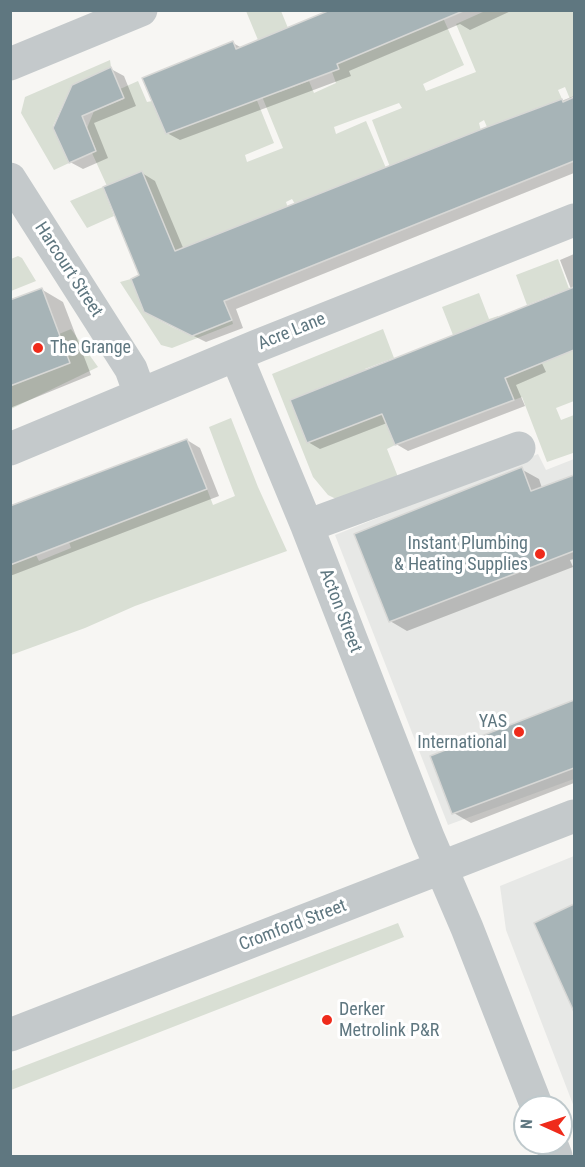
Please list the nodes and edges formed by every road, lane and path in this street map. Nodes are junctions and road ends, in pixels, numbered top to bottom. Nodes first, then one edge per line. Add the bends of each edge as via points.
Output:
1 (141, 10) edge
2 (10, 64) edge
3 (10, 179) edge
4 (21, 219) edge
5 (574, 220) edge
6 (236, 355) junction
7 (140, 394) junction
8 (519, 448) dead end
9 (10, 449) edge
10 (307, 526) junction
11 (574, 816) edge
12 (441, 868) junction
13 (10, 1035) edge
14 (532, 1095) edge

1 - 2 street
3 - 4 street, Harcourt Street
4 - 7 street, Harcourt Street via 130,369
5 - 6 street, Acre Lane
6 - 7 street, Acre Lane
6 - 10 street, Acton Street
7 - 9 street, Acre Lane
8 - 10 street
10 - 12 street, Acton Street
11 - 12 street, Cromford Street
12 - 13 street, Cromford Street
12 - 14 street, Acton Street

